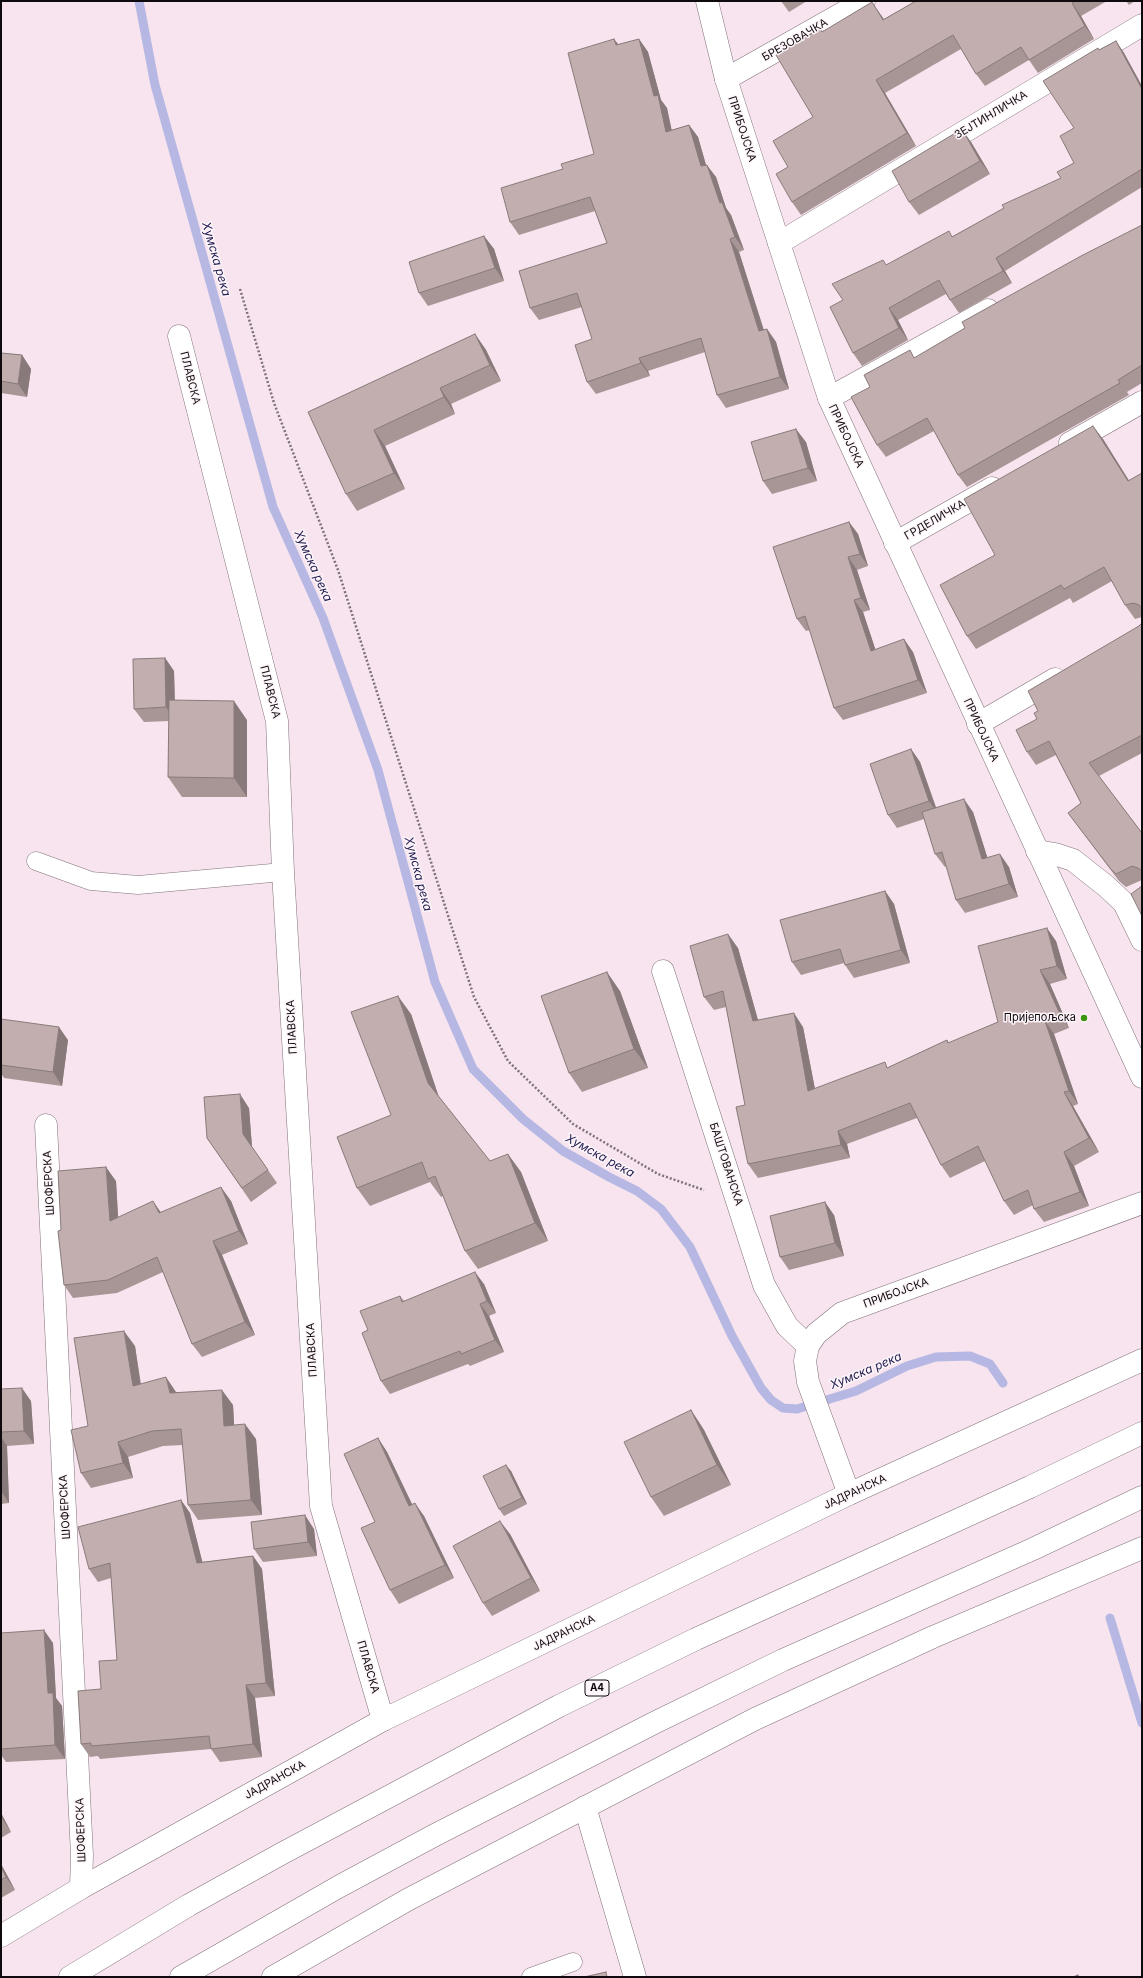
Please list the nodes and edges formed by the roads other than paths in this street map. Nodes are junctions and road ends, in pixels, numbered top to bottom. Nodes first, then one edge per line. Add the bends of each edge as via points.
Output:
1 (707, 1) edge
2 (864, 1) edge
3 (1142, 25) edge
4 (726, 79) junction
5 (779, 243) junction
6 (1003, 302) edge
7 (179, 336) dead end
8 (829, 398) junction
9 (1142, 402) edge
10 (1053, 453) edge
11 (1012, 476) edge
12 (896, 543) junction
13 (1074, 669) edge
14 (978, 724) junction
15 (1037, 851) junction
16 (36, 861) dead end
17 (283, 872) junction
18 (1133, 897) edge
19 (1142, 940) edge
20 (663, 971) dead end
21 (1142, 1077) edge
22 (46, 1125) dead end
23 (1142, 1203) edge
24 (808, 1346) junction
25 (1142, 1360) edge
26 (1142, 1433) edge
27 (849, 1494) junction
28 (1142, 1497) edge
29 (1142, 1548) edge
30 (383, 1720) junction
31 (585, 1807) junction
32 (81, 1888) junction
33 (1, 1936) edge
34 (573, 1962) dead end
35 (70, 1977) edge
36 (181, 1977) edge
37 (273, 1977) edge
38 (531, 1977) edge
39 (635, 1977) edge

1 - 4 main road, ПРИБОЈСКА
2 - 4 main road, БРЕЗОВАЧКА
3 - 5 main road, ЗЕЈТИНЛИЧКА
4 - 5 main road, ПРИБОЈСКА
5 - 8 main road, ПРИБОЈСКА
6 - 8 main road
7 - 17 main road, ПЛАВСКА via 277,720
8 - 12 main road, ПРИБОЈСКА
9 - 10 main road
11 - 12 main road, ГРДЕЛИЧКА
12 - 14 main road, ПРИБОЈСКА
13 - 14 main road
14 - 15 main road, ПРИБОЈСКА
15 - 18 main road via 1073,860 1106,886
15 - 21 main road, ПРИБОЈСКА
16 - 17 lane via 91,881 138,885
17 - 30 main road, ПЛАВСКА via 321,1506
18 - 19 main road
20 - 24 main road, БАШТОВАНСКА via 764,1285 787,1326
22 - 32 main road, ШОФЕРСКА via 82,1855
23 - 24 main road, ПРИБОЈСКА via 842,1313 816,1334
24 - 27 main road via 805,1361 808,1382
25 - 27 main road, ЈАДРАНСКА
26 - 35 main road, A4 via 725,1626 559,1706 274,1858
27 - 30 main road, ЈАДРАНСКА
28 - 36 main road via 1033,1549 783,1660 656,1722 340,1886
29 - 31 main road via 911,1646 755,1719
30 - 32 main road, ЈАДРАНСКА
31 - 37 main road via 409,1899
31 - 39 main road
32 - 33 main road, ЈАДРАНСКА
34 - 38 lane

